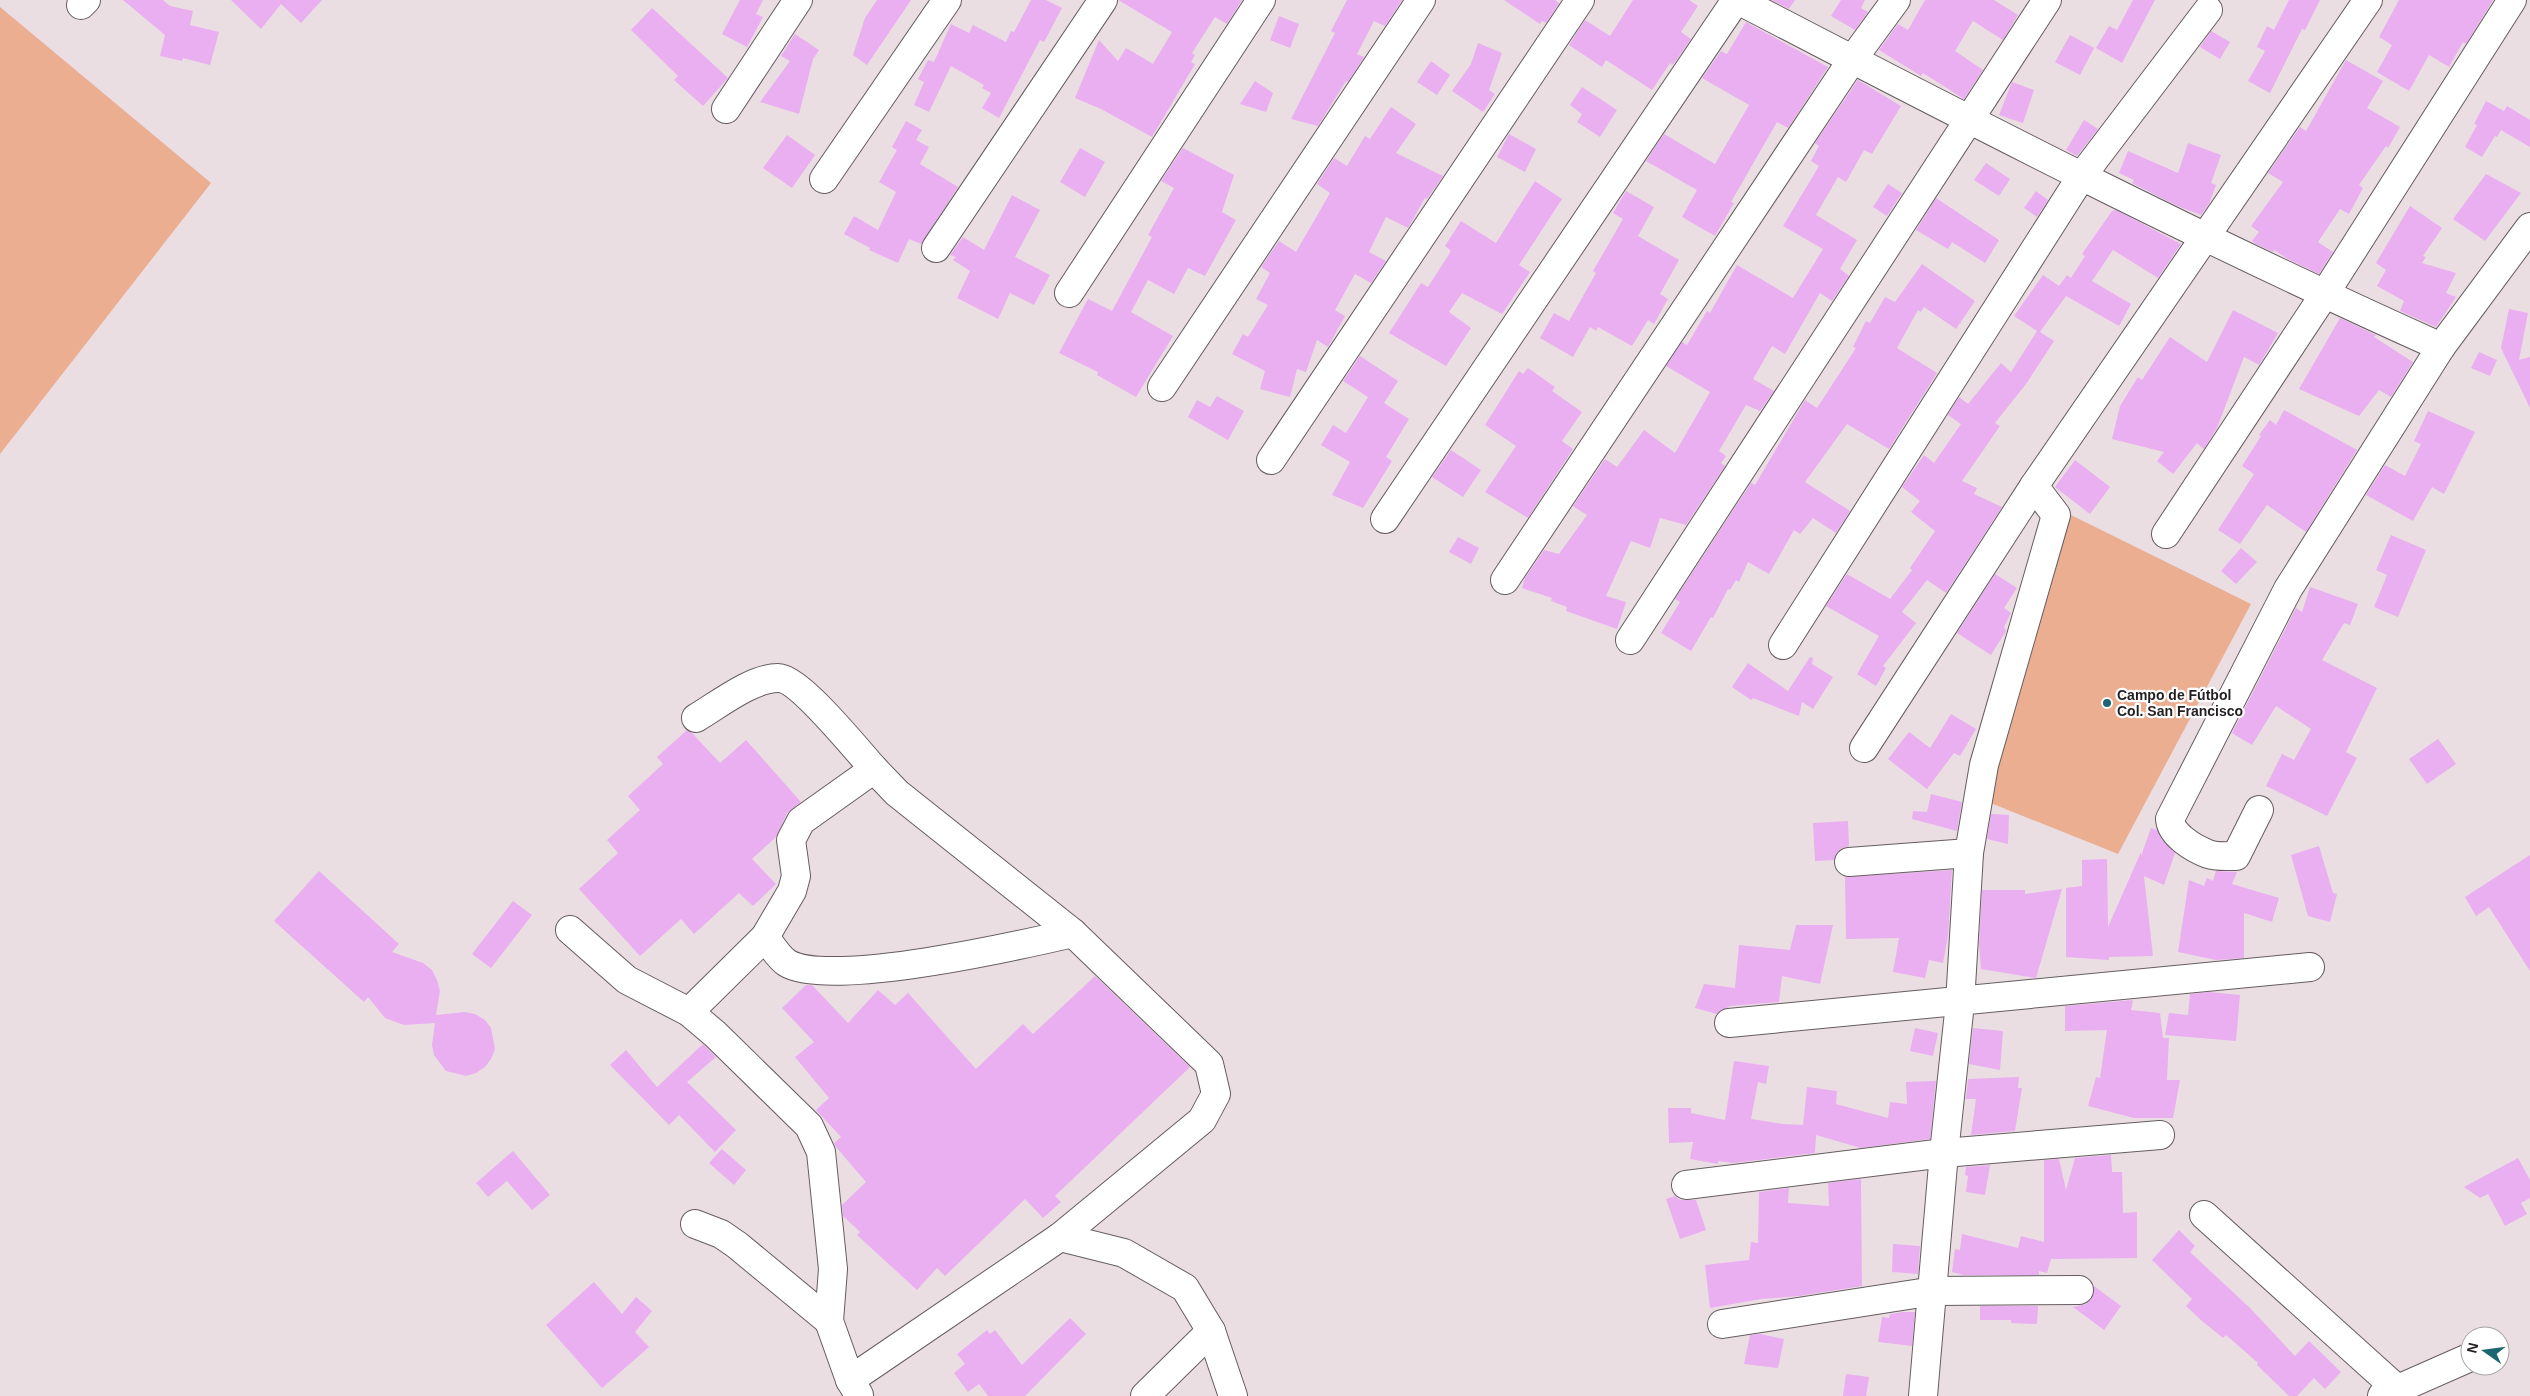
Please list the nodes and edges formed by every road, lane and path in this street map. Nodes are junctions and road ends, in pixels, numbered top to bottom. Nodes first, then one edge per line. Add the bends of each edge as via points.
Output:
1 (798, 0) edge
2 (947, 0) edge
3 (1102, 0) edge
4 (1261, 0) edge
5 (1421, 0) edge
6 (1580, 0) edge
7 (1737, 0) edge
8 (1896, 0) edge
9 (2047, 0) edge
10 (2368, 0) edge
11 (2512, 0) edge
12 (2208, 10) dead end
13 (1852, 60) junction
14 (726, 109) dead end
15 (1967, 120) junction
16 (2081, 177) junction
17 (824, 179) dead end
18 (2530, 227) edge
19 (2202, 238) junction
20 (936, 248) dead end
21 (1069, 293) dead end
22 (2324, 295) junction
23 (2441, 347) junction
24 (1162, 387) dead end
25 (1271, 460) dead end
26 (2034, 486) junction
27 (1385, 519) dead end
28 (2166, 534) dead end
29 (1505, 580) dead end
30 (1630, 640) dead end
31 (1783, 645) dead end
32 (696, 718) dead end
33 (1864, 748) dead end
34 (874, 769) junction
35 (2259, 810) dead end
36 (1969, 853) junction
37 (1848, 862) dead end
38 (570, 930) dead end
39 (1074, 933) junction
40 (765, 937) junction
41 (2310, 966) dead end
42 (1960, 1002) junction
43 (689, 1012) junction
44 (1729, 1023) dead end
45 (2160, 1135) dead end
46 (1944, 1153) junction
47 (1686, 1185) dead end
48 (2204, 1215) dead end
49 (695, 1224) dead end
50 (1060, 1237) junction
51 (2079, 1290) dead end
52 (1934, 1291) junction
53 (830, 1321) junction
54 (1722, 1324) dead end
55 (1211, 1331) junction
56 (2460, 1362) edge
57 (855, 1388) edge
58 (2389, 1392) edge
59 (1145, 1396) edge
60 (1234, 1396) edge
61 (1924, 1396) edge

1 - 14 street
2 - 17 street
3 - 20 street
4 - 21 street
5 - 24 street
6 - 25 street
7 - 13 street
7 - 27 street
8 - 13 street
9 - 15 street
10 - 19 street
11 - 22 street
12 - 16 street
13 - 15 street
13 - 29 street
15 - 16 street
15 - 30 street
16 - 19 street
16 - 31 street
18 - 23 street
19 - 22 street
19 - 26 street
22 - 23 street
22 - 28 street
23 - 35 street via 2288,589 2170,818 2170,826 2176,834 2209,854 2236,856
26 - 33 street
26 - 36 street via 2056,515 1984,766
32 - 34 street via 758,682 779,678 798,686
34 - 39 street via 898,793
34 - 40 street via 801,821 791,840 796,876 792,891
36 - 37 street
36 - 42 street
38 - 43 street via 627,980
39 - 40 street via 988,953 874,968 808,970 786,963
39 - 50 street via 1209,1064 1216,1094 1202,1120
40 - 43 street
41 - 42 street
42 - 44 street
42 - 46 street
43 - 53 street via 808,1126 821,1152 833,1269
45 - 46 street
46 - 47 street
46 - 52 street
48 - 58 street
49 - 53 street via 729,1239
50 - 55 street via 1124,1253 1185,1288
50 - 57 street
51 - 52 street
52 - 54 street
52 - 61 street
53 - 57 street
55 - 59 street
55 - 60 street
56 - 58 street

